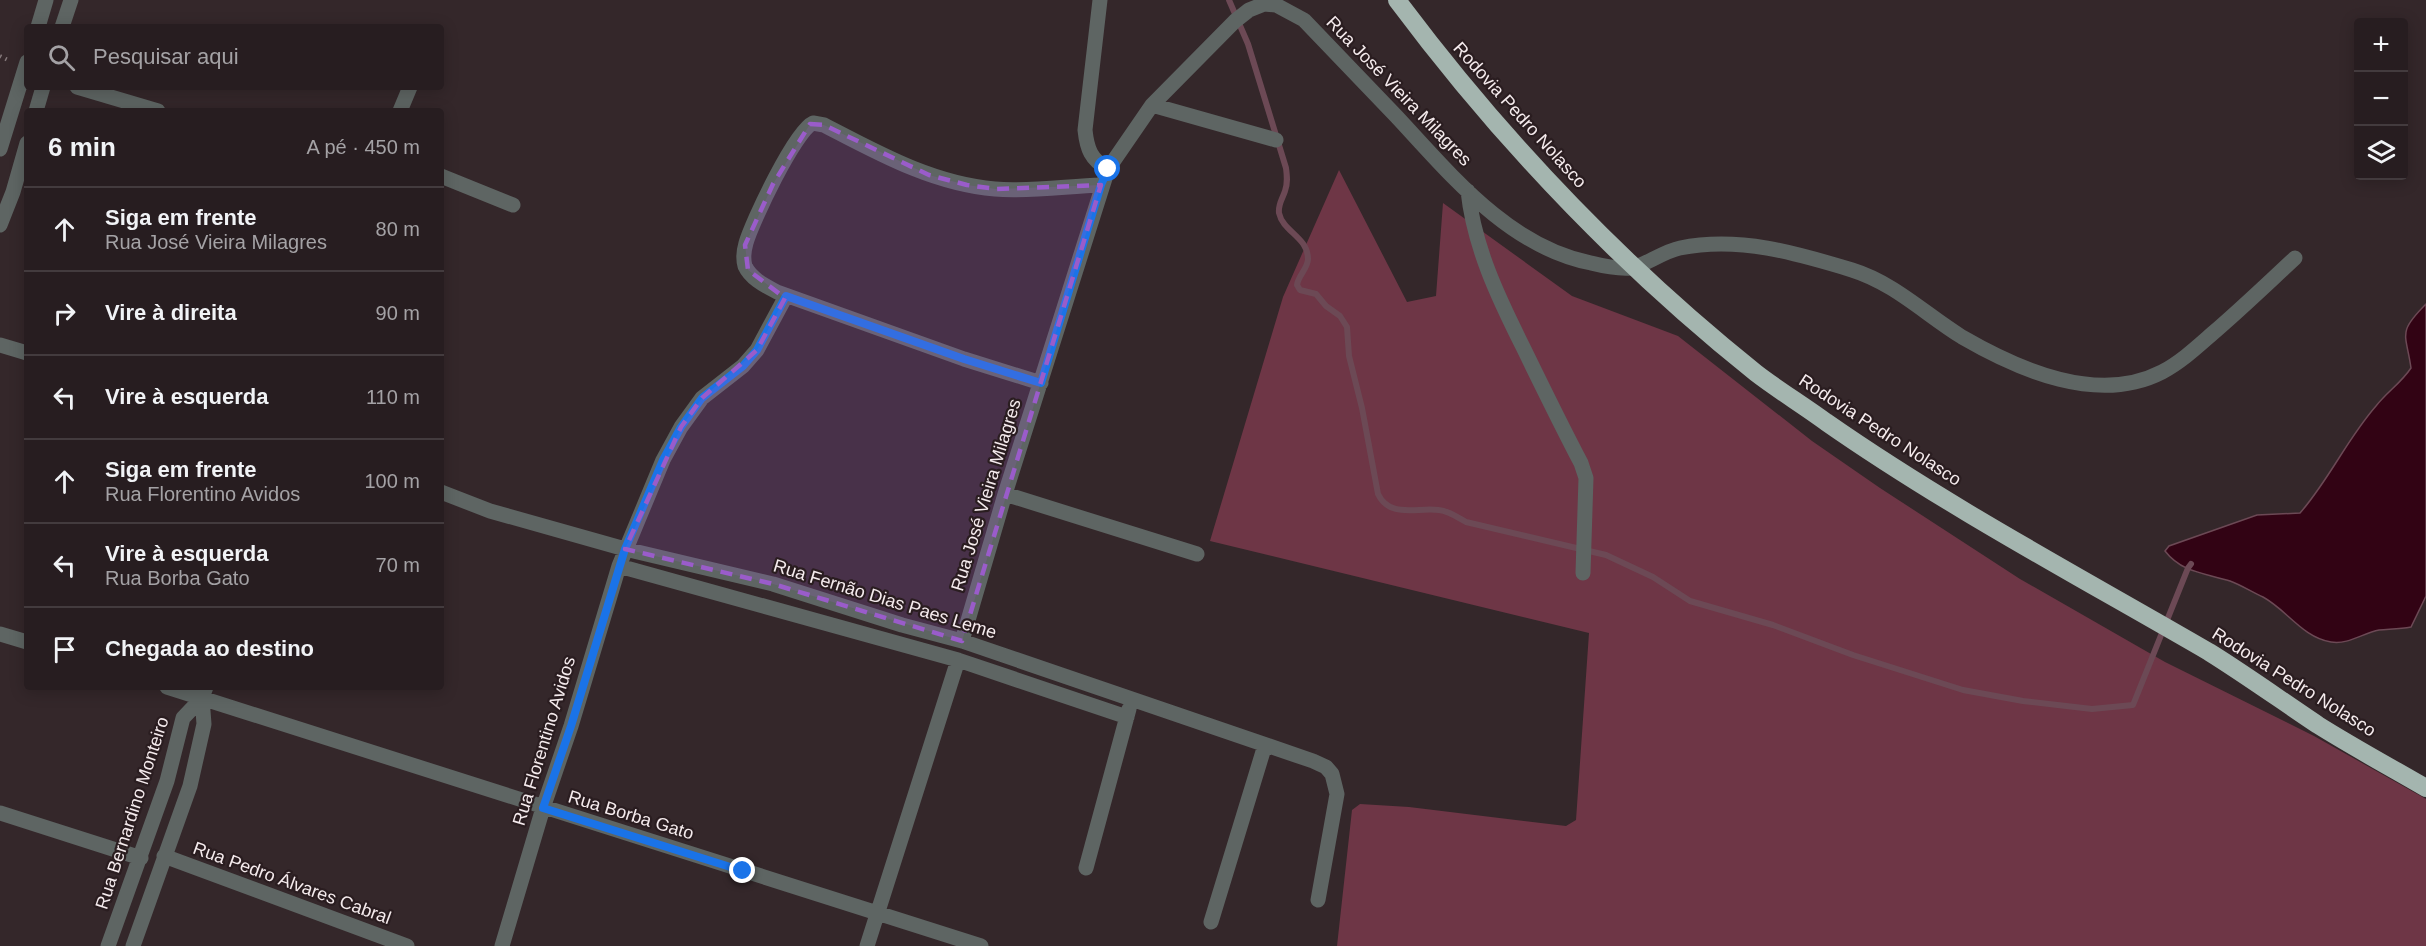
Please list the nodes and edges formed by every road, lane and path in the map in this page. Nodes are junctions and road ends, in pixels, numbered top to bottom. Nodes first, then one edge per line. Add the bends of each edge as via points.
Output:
1 (46, 0) edge
2 (1100, 0) edge
3 (1397, 0) edge
4 (70, 4) edge
5 (39, 24) edge
6 (63, 24) edge
7 (24, 73) edge
8 (42, 90) edge
9 (87, 90) edge
10 (409, 90) edge
11 (1152, 105) junction
12 (37, 108) edge
13 (148, 108) edge
14 (401, 108) edge
15 (1275, 140) dead end
16 (0, 149) edge
17 (24, 154) edge
18 (1108, 169) junction
19 (444, 177) edge
20 (1101, 185) junction
21 (1468, 191) junction
22 (513, 205) dead end
23 (0, 225) edge
24 (2295, 258) dead end
25 (1634, 268) junction
26 (786, 296) junction
27 (0, 345) edge
28 (24, 352) edge
29 (1041, 383) junction
30 (444, 493) edge
31 (1005, 494) junction
32 (625, 549) junction
33 (1197, 554) dead end
34 (619, 566) junction
35 (1583, 573) dead end
36 (0, 634) edge
37 (962, 640) junction
38 (24, 641) edge
39 (958, 660) junction
40 (186, 690) edge
41 (204, 693) edge
42 (1132, 700) junction
43 (1127, 717) junction
44 (1265, 745) junction
45 (2426, 788) edge
46 (543, 808) junction
47 (0, 813) edge
48 (164, 856) junction
49 (141, 858) junction
50 (1086, 868) dead end
51 (1318, 900) dead end
52 (877, 913) junction
53 (1211, 922) dead end
54 (108, 946) edge
55 (133, 946) edge
56 (407, 946) edge
57 (502, 946) edge
58 (867, 946) edge
59 (981, 946) edge

1 - 4 street
1 - 5 street
2 - 18 street via 1085,130 1092,157
3 - 25 highway, Rodovia Pedro Nolasco via 1496,123
4 - 6 street
7 - 16 street
8 - 12 street
9 - 13 street
10 - 14 street
11 - 15 street
11 - 18 street, Rua José Vieira Milagres
11 - 21 street, Rua José Vieira Milagres via 1242,15 1256,6 1276,5 1304,20
17 - 23 street
18 - 20 street, Rua José Vieira Milagres
19 - 22 street
20 - 26 street via 996,189 967,185 911,168 824,125 810,124 773,184 745,245 748,270 763,284
20 - 29 street, Rua José Vieira Milagres
21 - 25 street, Rua José Vieira Milagres via 1508,225 1544,248 1575,260
21 - 35 street via 1473,228 1498,296 1586,478
24 - 25 street via 2187,356 2148,378 2114,387 2045,375 1993,355 1886,284 1773,248 1708,243 1662,253
25 - 45 highway, Rodovia Pedro Nolasco via 1757,374 1872,453 2211,654 2321,727
26 - 29 street
26 - 32 street, Rua Florentino Avidos via 757,350 702,398 681,427
27 - 28 street
29 - 31 street, Rua José Vieira Milagres
30 - 32 street, Rua Fernão Dias Paes Leme via 490,511
31 - 33 street
31 - 37 street, Rua José Vieira Milagres
32 - 34 street, Rua Florentino Avidos
32 - 37 street, Rua Fernão Dias Paes Leme via 773,584
34 - 39 street
34 - 46 street, Rua Florentino Avidos
36 - 38 street
37 - 42 street, Rua Fernão Dias Paes Leme
39 - 43 street
39 - 52 street
40 - 41 street, Rua Borba Gato
41 - 46 street, Rua Borba Gato
41 - 48 street via 204,724 190,786
41 - 49 street, Rua Bernardino Monteiro via 183,718
42 - 43 street
42 - 44 street, Rua Fernão Dias Paes Leme
43 - 50 street
44 - 51 street, Rua Fernão Dias Paes Leme via 1313,761 1332,774 1337,794
44 - 53 street
46 - 52 street, Rua Borba Gato
46 - 57 street, Rua Florentino Avidos
47 - 49 street
48 - 55 street
48 - 56 street, Rua Pedro Álvares Cabral
49 - 54 street, Rua Bernardino Monteiro
52 - 58 street
52 - 59 street, Rua Borba Gato

